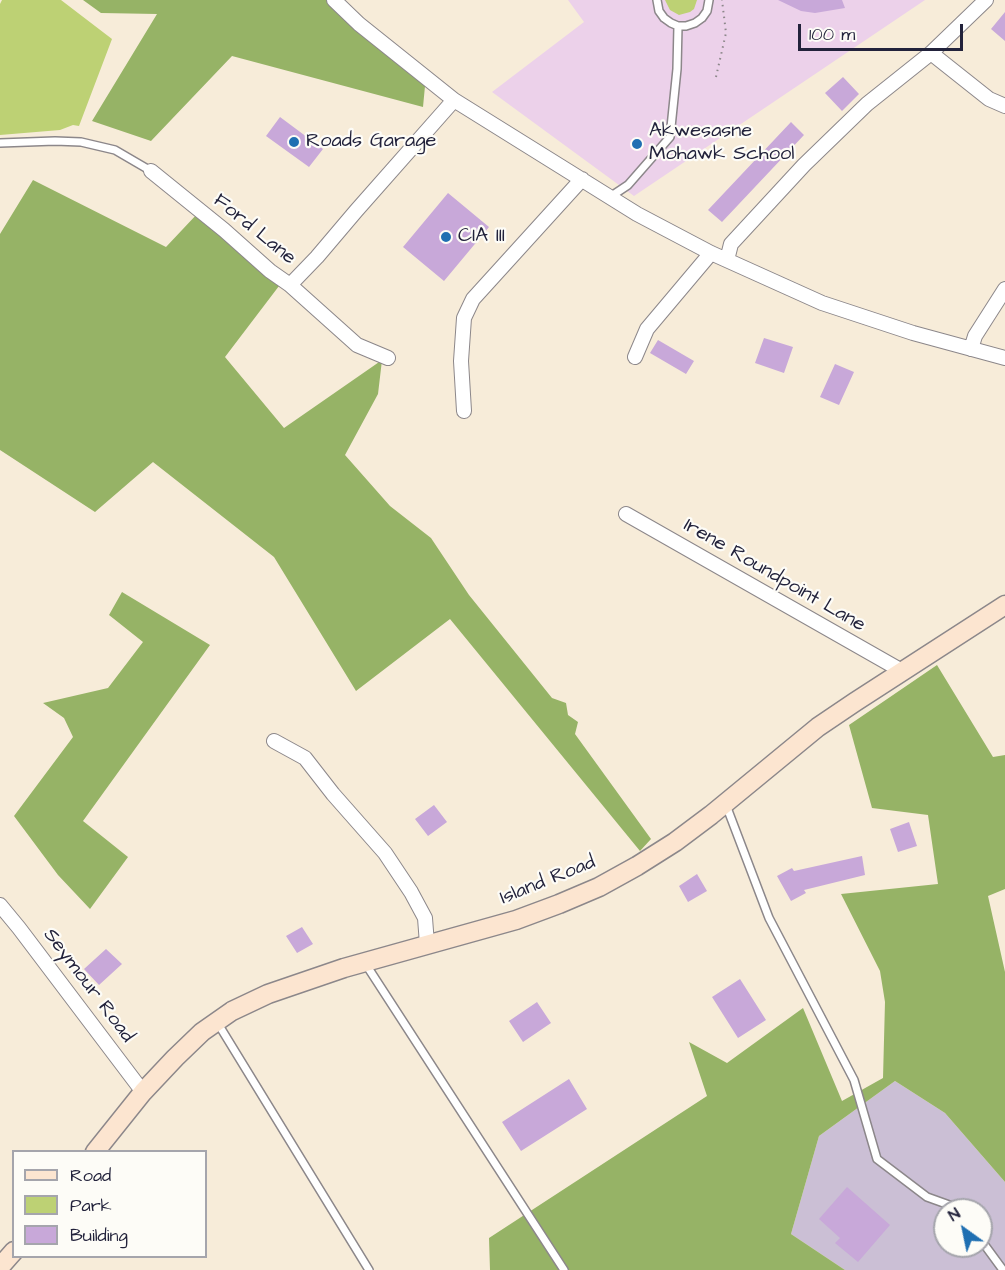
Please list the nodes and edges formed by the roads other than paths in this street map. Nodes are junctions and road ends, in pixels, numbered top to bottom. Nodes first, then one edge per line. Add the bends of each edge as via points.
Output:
1 (334, 0) edge
2 (657, 0) edge
3 (709, 0) edge
4 (986, 0) edge
5 (678, 26) junction
6 (931, 53) junction
7 (454, 100) junction
8 (1005, 106) edge
9 (0, 143) edge
10 (151, 171) joint
11 (582, 179) junction
12 (610, 197) junction
13 (711, 253) junction
14 (727, 260) junction
15 (290, 285) junction
16 (1005, 289) edge
17 (971, 349) junction
18 (635, 357) dead end
19 (388, 358) dead end
20 (1005, 358) edge
21 (464, 411) dead end
22 (626, 514) dead end
23 (1005, 605) edge
24 (902, 671) junction
25 (274, 741) dead end
26 (726, 803) junction
27 (0, 905) edge
28 (427, 944) junction
29 (365, 963) junction
30 (217, 1022) junction
31 (143, 1092) junction
32 (97, 1150) edge
33 (933, 1199) edge
34 (12, 1253) edge
35 (993, 1256) edge
36 (0, 1267) edge
37 (369, 1270) edge
38 (564, 1270) edge
39 (1003, 1270) edge

1 - 7 street via 358,24
2 - 5 lane via 664,18
3 - 5 lane via 702,18
4 - 6 street
5 - 12 lane via 670,137 628,185
6 - 8 street via 988,99
6 - 14 street via 867,104 804,165 731,244
7 - 11 street
7 - 15 street, Ford Lane
9 - 10 lane, Ford Lane via 81,142 115,150
10 - 15 street, Ford Lane
11 - 12 street
11 - 21 street via 473,299 464,318
12 - 13 street
13 - 14 street
13 - 18 street via 647,329
14 - 17 street via 822,303
15 - 19 street via 357,345
16 - 17 street
17 - 20 street
22 - 24 street, Irene Roundpoint Lane
23 - 24 street, Island Road
24 - 26 street, Island Road via 818,728
25 - 28 street via 305,758 385,854 424,918
26 - 28 street, Island Road via 675,842 599,887 516,920
26 - 33 lane via 769,918 854,1080 877,1159
27 - 31 street, Seymour Road
28 - 29 street, Island Road
29 - 30 street, Island Road via 268,994
29 - 38 lane
30 - 31 street, Island Road via 202,1032
30 - 37 lane
31 - 32 street, Island Road
34 - 36 street
35 - 39 lane

